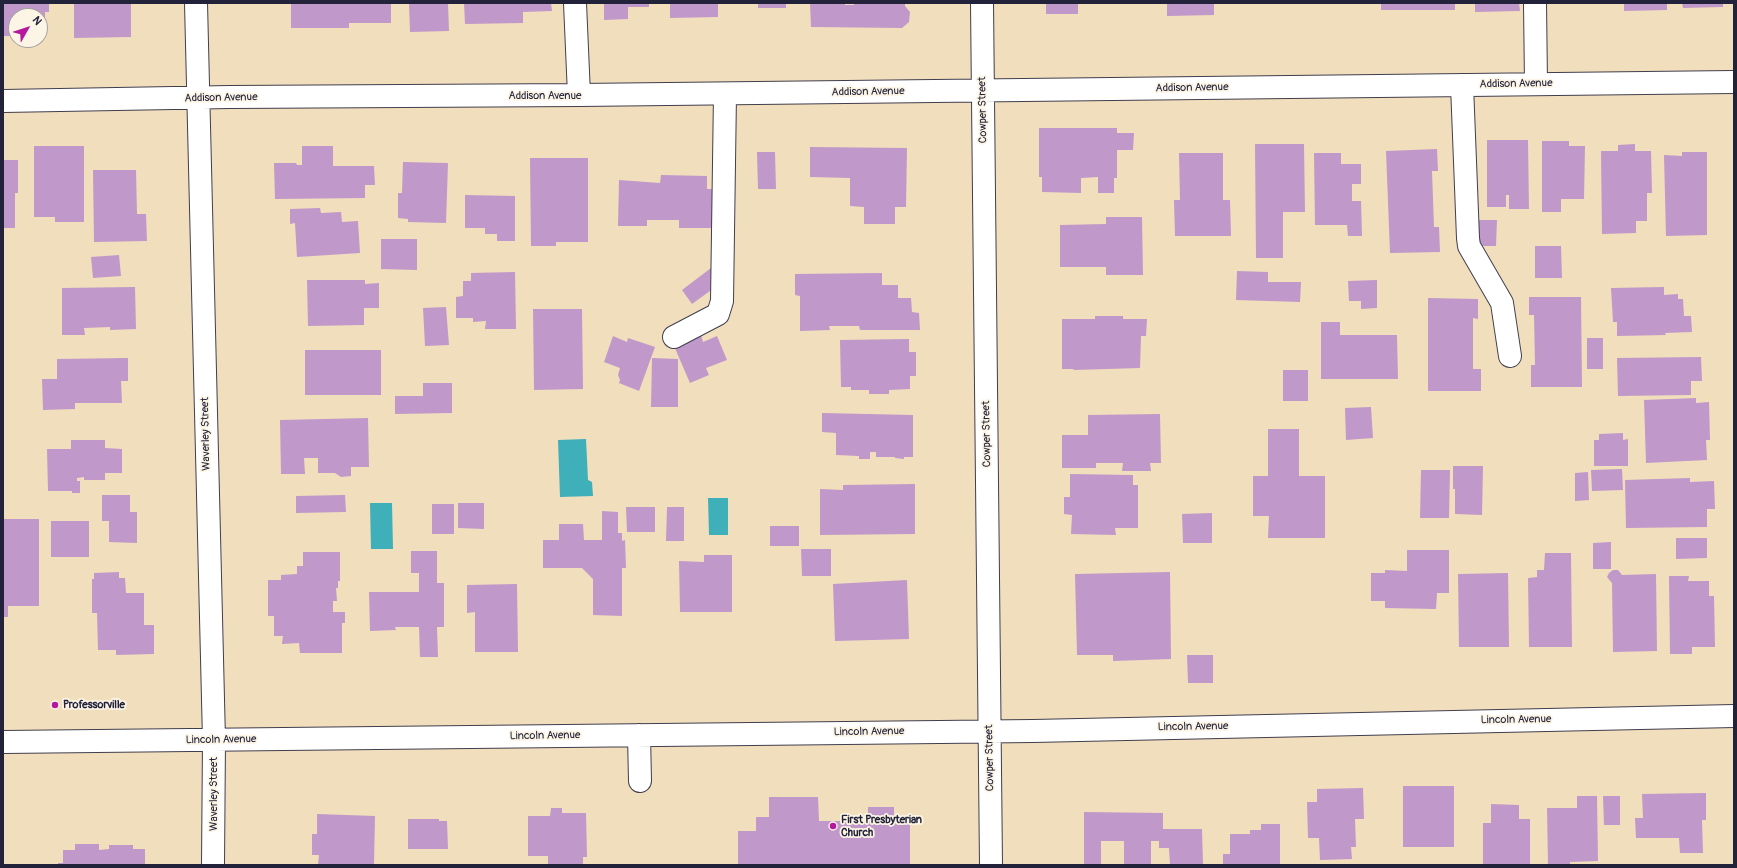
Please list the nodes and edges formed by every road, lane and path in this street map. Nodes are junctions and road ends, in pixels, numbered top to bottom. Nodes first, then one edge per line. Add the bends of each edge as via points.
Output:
1 (196, 3) edge
2 (575, 3) edge
3 (982, 3) edge
4 (1535, 3) edge
5 (1734, 82) edge
6 (1536, 84) junction
7 (1462, 85) junction
8 (984, 90) junction
9 (725, 94) junction
10 (579, 96) junction
11 (197, 98) junction
12 (3, 101) edge
13 (674, 336) dead end
14 (1510, 356) dead end
15 (1734, 716) edge
16 (990, 730) junction
17 (639, 735) junction
18 (214, 740) junction
19 (3, 742) edge
20 (640, 781) dead end
21 (213, 865) edge
22 (991, 865) edge

1 - 11 street, Waverley Street
2 - 10 street
3 - 8 street, Cowper Street
4 - 6 street
5 - 6 street, Addison Avenue
6 - 7 street, Addison Avenue
7 - 8 street, Addison Avenue
7 - 14 street via 1468,238 1502,303
8 - 9 street, Addison Avenue
8 - 16 street, Cowper Street
9 - 10 street, Addison Avenue
9 - 13 street via 722,301 718,314
10 - 11 street, Addison Avenue
11 - 12 street, Addison Avenue
11 - 18 street, Waverley Street
15 - 16 street, Lincoln Avenue
16 - 17 street, Lincoln Avenue
16 - 22 street, Cowper Street
17 - 18 street, Lincoln Avenue
17 - 20 street
18 - 19 street, Lincoln Avenue
18 - 21 street, Waverley Street

